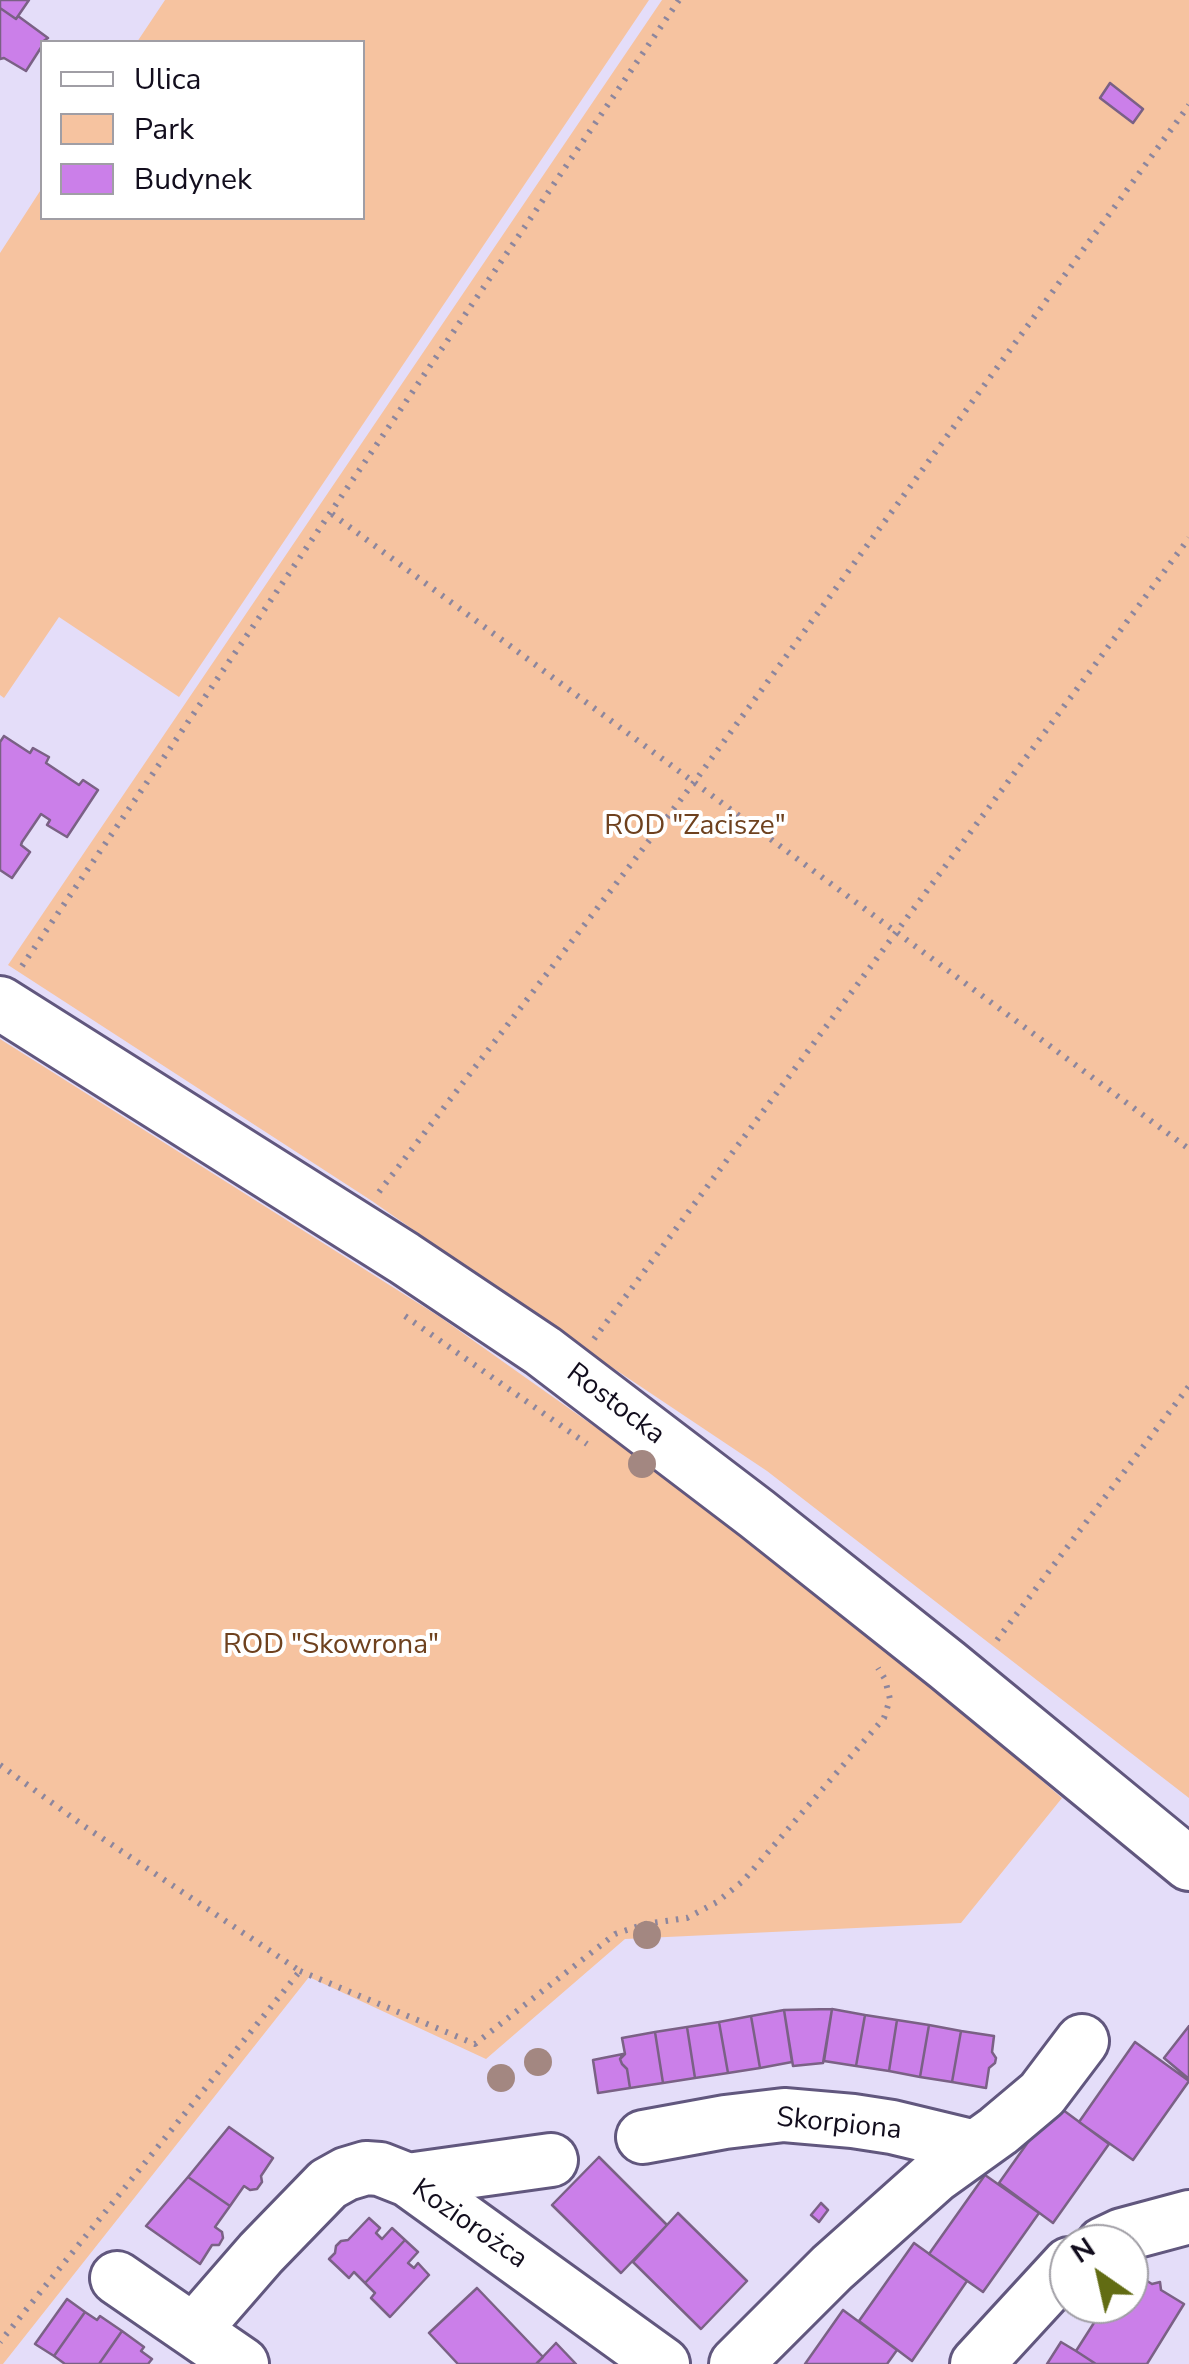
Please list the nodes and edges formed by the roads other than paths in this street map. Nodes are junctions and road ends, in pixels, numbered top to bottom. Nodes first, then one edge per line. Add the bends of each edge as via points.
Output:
1 (9, 988) edge
2 (1189, 1864) edge
3 (1082, 2042) dead end
4 (642, 2136) dead end
5 (976, 2147) junction
6 (551, 2160) dead end
7 (408, 2180) junction
8 (1149, 2232) edge
9 (1189, 2264) edge
10 (117, 2278) dead end
11 (1049, 2286) edge
12 (194, 2330) junction
13 (242, 2364) edge
14 (663, 2364) edge
15 (736, 2364) edge
16 (978, 2364) edge

1 - 2 street, Rostocka via 363,1214 947,1665
3 - 5 street via 1042,2094
4 - 5 street, Skorpiona via 784,2115 892,2126
5 - 15 street via 832,2268
6 - 7 street
7 - 12 street, Koziorożca via 366,2168 328,2184
7 - 14 street, Koziorożca
8 - 9 street
10 - 12 street
11 - 16 street
12 - 13 street

